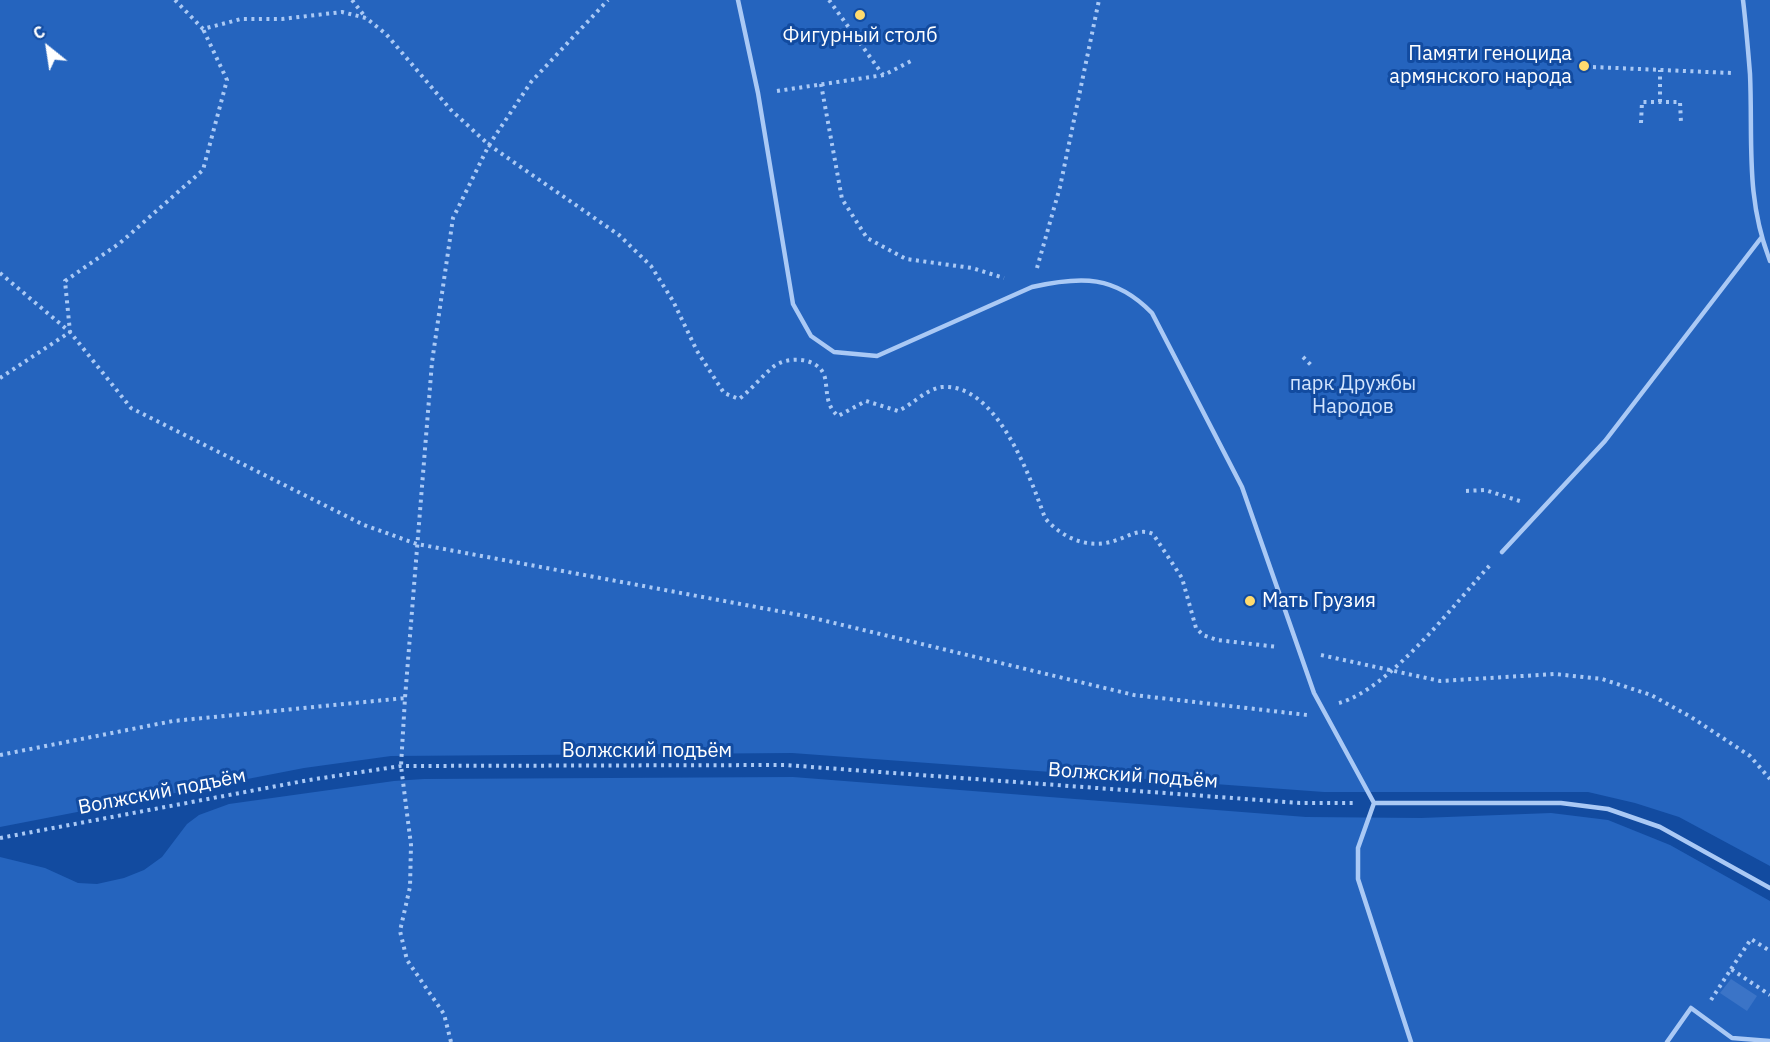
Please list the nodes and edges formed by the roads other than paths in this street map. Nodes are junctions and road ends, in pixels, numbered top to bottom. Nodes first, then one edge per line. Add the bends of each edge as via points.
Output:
1 (738, 0) edge
2 (1743, 0) edge
3 (1761, 238) junction
4 (1770, 261) edge
5 (1502, 552) road end
6 (1374, 803) junction
7 (1770, 888) edge
8 (1770, 1041) edge
9 (1411, 1042) edge
10 (1667, 1042) edge

1 - 6 lane via 758,93 793,304 801,321 819,343 834,352 877,356 1032,287 1058,281 1088,279 1118,287 1137,298 1152,313 1242,487 1314,693
2 - 3 lane via 1750,74 1751,190
3 - 4 lane
3 - 5 lane via 1605,441
6 - 7 lane via 1561,803 1608,809 1660,828
6 - 9 lane via 1358,848 1358,879
8 - 10 lane via 1732,1038 1691,1008

